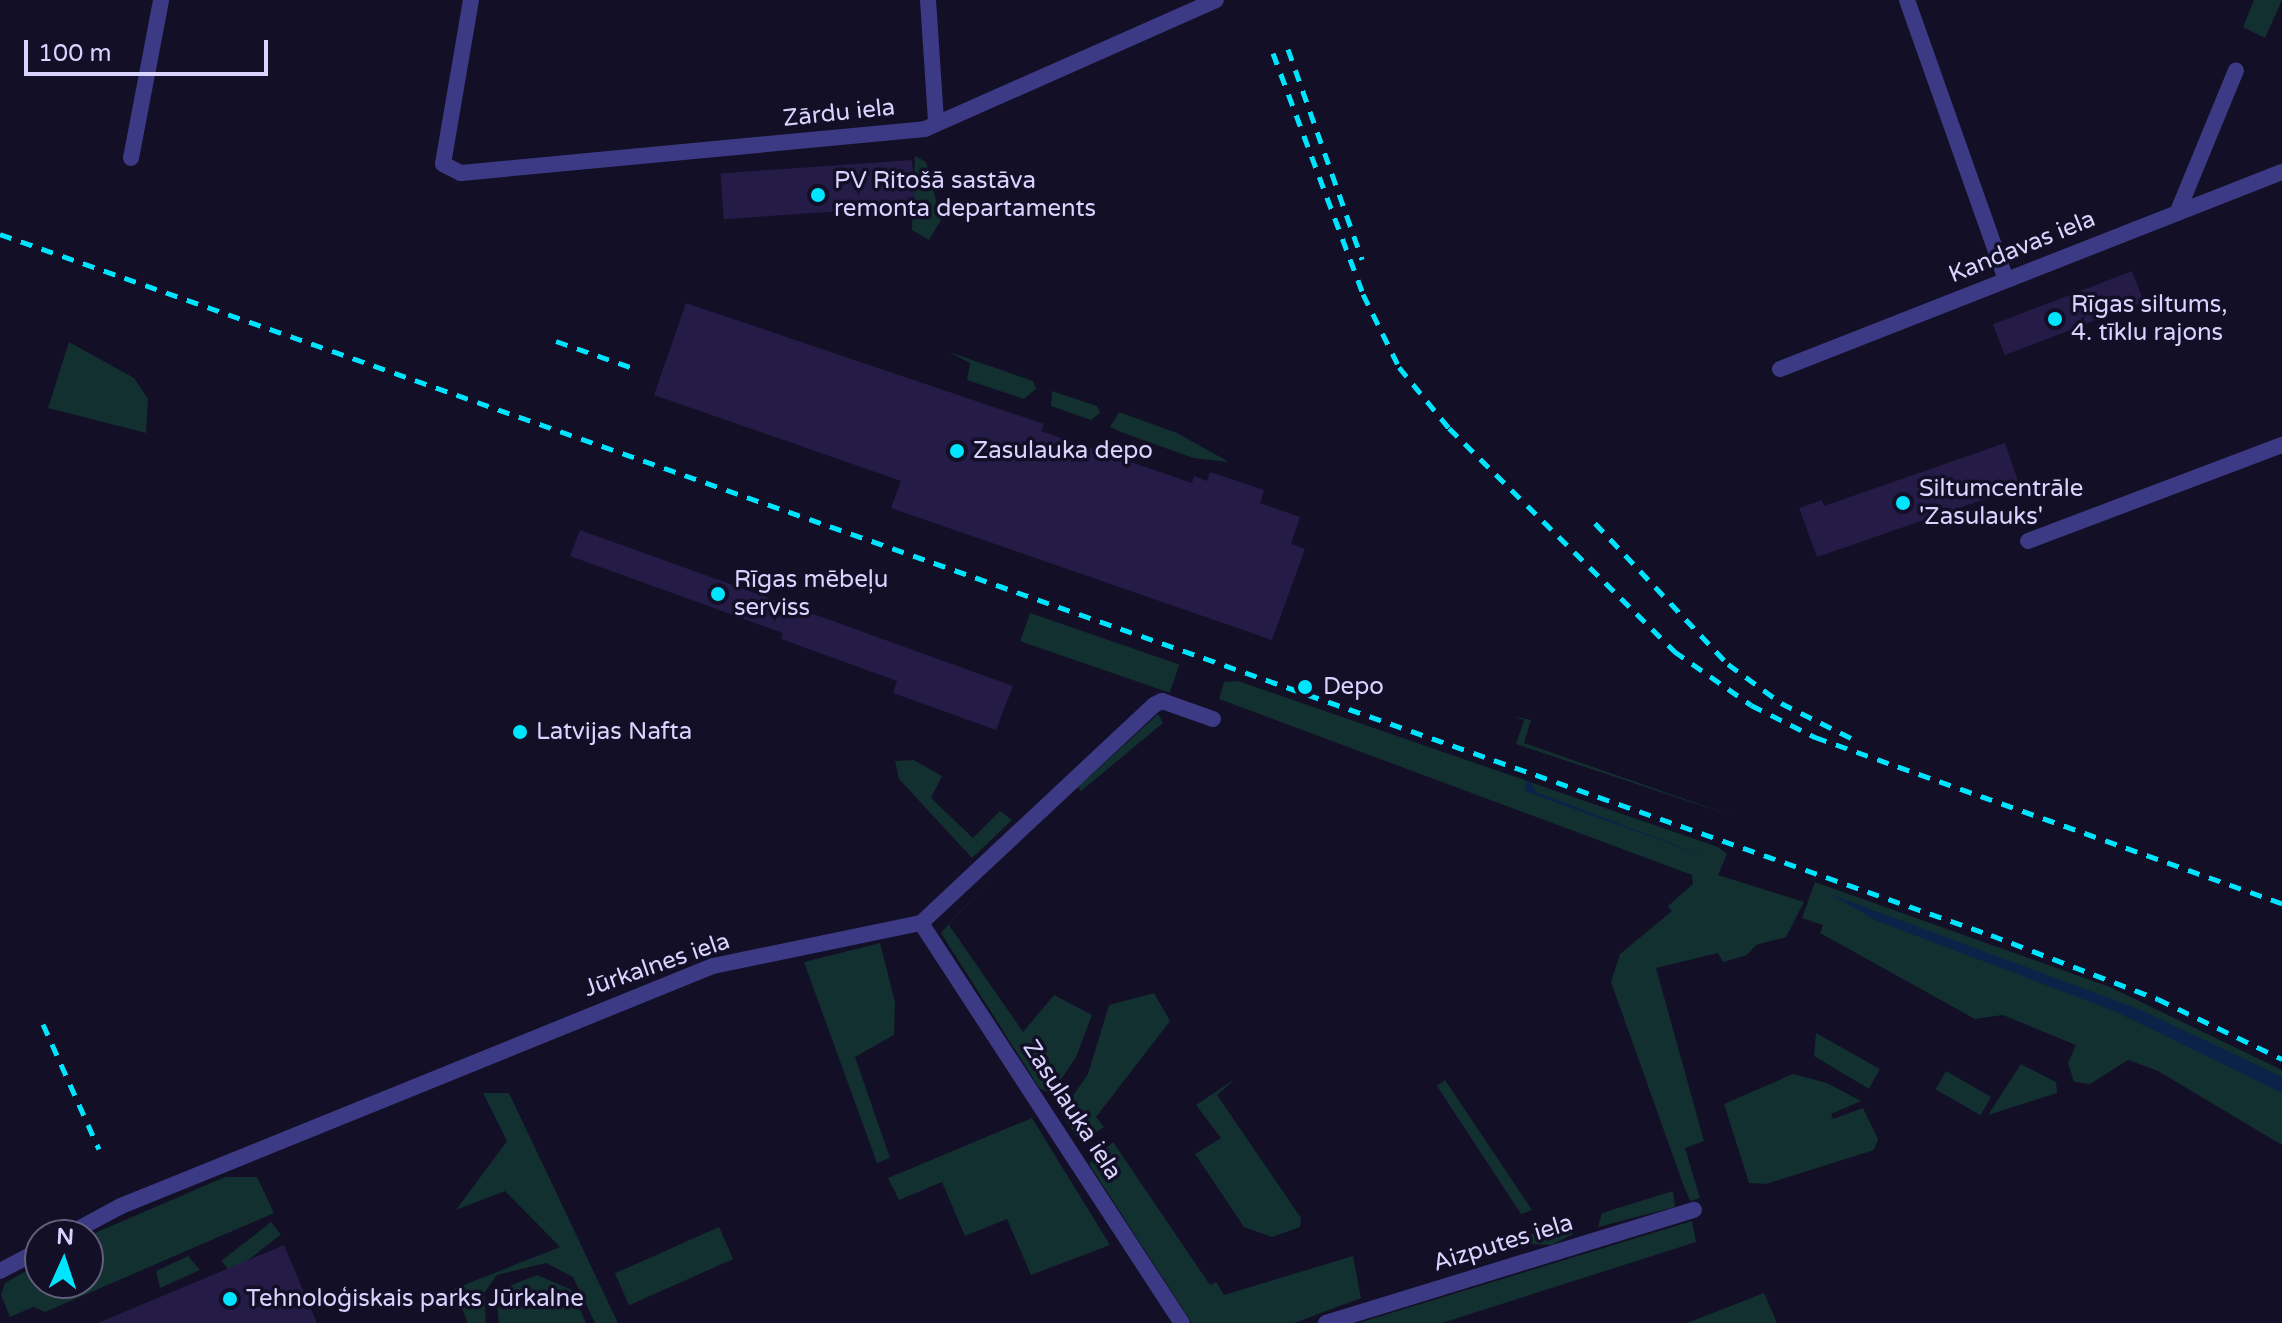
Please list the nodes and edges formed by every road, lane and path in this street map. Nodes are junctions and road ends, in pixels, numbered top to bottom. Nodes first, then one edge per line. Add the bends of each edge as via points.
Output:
1 (161, 0) edge
2 (471, 0) edge
3 (928, 0) edge
4 (1216, 0) edge
5 (1907, 0) edge
6 (2236, 70) dead end
7 (936, 121) junction
8 (131, 158) dead end
9 (2282, 172) edge
10 (2178, 211) junction
11 (2006, 279) junction
12 (1780, 369) dead end
13 (2282, 445) edge
14 (2028, 541) dead end
15 (1213, 719) dead end
16 (921, 923) junction
17 (1694, 1210) dead end
18 (97, 1219) edge
19 (24, 1258) edge
20 (0, 1271) edge
21 (1182, 1323) edge
22 (1326, 1323) edge

1 - 8 street
2 - 7 street, Zārdu iela via 443,164 461,173 925,129
3 - 7 street
4 - 7 street, Zārdu iela
5 - 11 street
6 - 10 street
9 - 10 street, Kandavas iela
10 - 11 street, Kandavas iela
11 - 12 street, Kandavas iela
13 - 14 street
15 - 16 street via 1162,701 1154,705
16 - 18 street, Jūrkalnes iela via 703,969
16 - 21 street, Zasulauka iela
17 - 22 street, Aizputes iela
19 - 20 street

